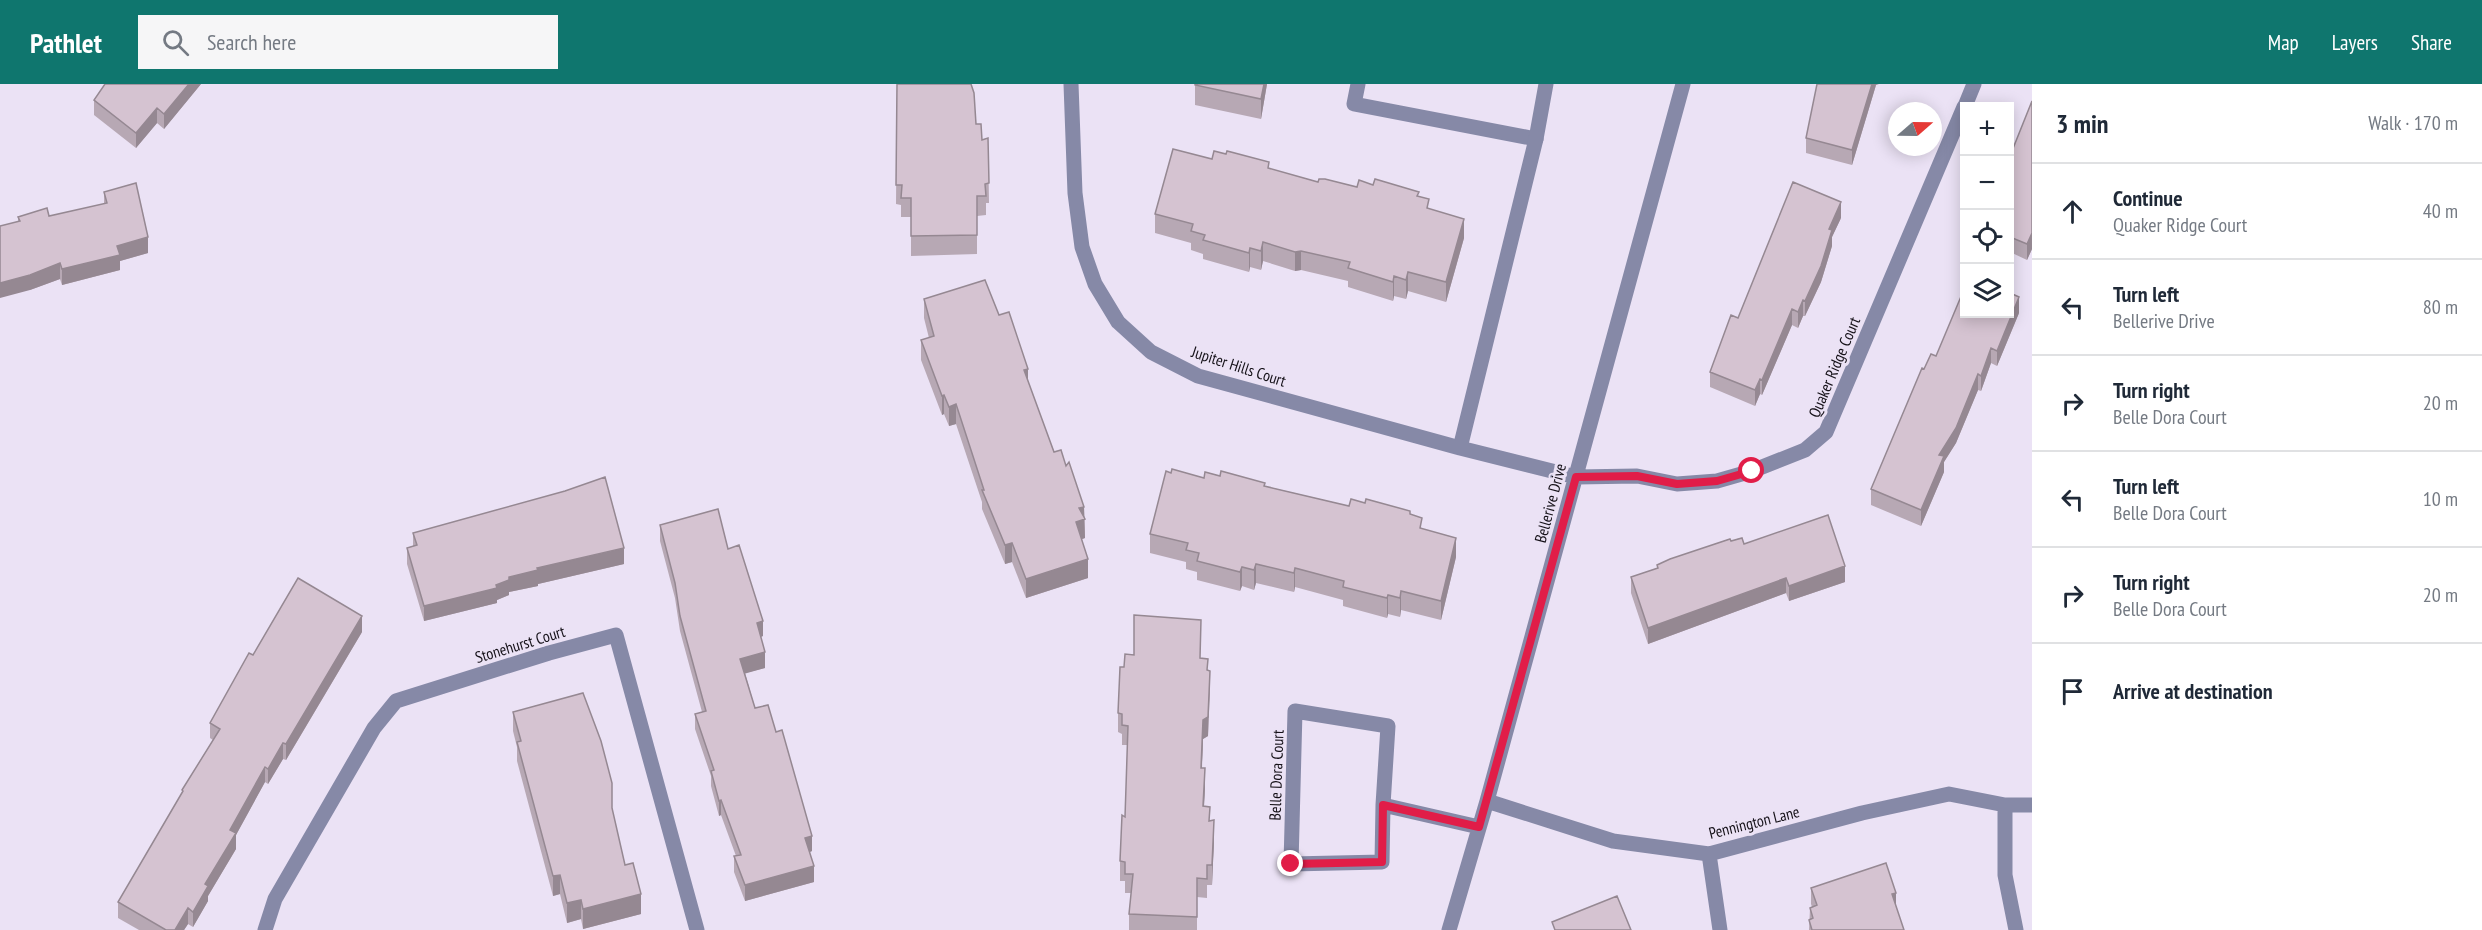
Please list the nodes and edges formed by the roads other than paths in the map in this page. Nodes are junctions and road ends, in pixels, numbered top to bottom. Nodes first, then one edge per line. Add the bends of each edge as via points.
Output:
1 (1071, 84) edge
2 (1358, 84) edge
3 (1546, 84) edge
4 (1683, 84) edge
5 (1974, 84) edge
6 (1967, 102) edge
7 (1960, 119) edge
8 (1536, 139) junction
9 (1460, 448) junction
10 (1576, 477) junction
11 (1487, 801) junction
12 (1383, 805) junction
13 (2005, 805) junction
14 (2032, 806) edge
15 (1479, 827) junction
16 (1709, 854) junction
17 (265, 930) edge
18 (697, 930) edge
19 (1449, 930) edge
20 (1720, 930) edge
21 (2016, 930) edge

1 - 9 street, Jupiter Hills Court via 1075,193 1082,247 1095,284 1118,322 1151,352 1198,376
2 - 8 street via 1354,104
3 - 8 street
4 - 10 street, Bellerive Drive
5 - 6 street, Quaker Ridge Court
7 - 10 street, Quaker Ridge Court via 1826,432 1805,450 1717,481 1677,484 1637,476
8 - 9 street
9 - 10 street, Jupiter Hills Court
10 - 11 street, Bellerive Drive
11 - 15 street, Bellerive Drive
11 - 16 street, Pennington Lane via 1613,842
12 - 12 street, Belle Dora Court via 1388,726 1295,711 1291,864 1382,862
12 - 15 street
13 - 14 street, Pennington Lane
13 - 16 street, Pennington Lane via 1949,794
13 - 21 street via 2005,875
15 - 19 street, Bellerive Drive
16 - 20 street
17 - 18 street, Stonehurst Court via 275,899 374,728 396,701 616,635

